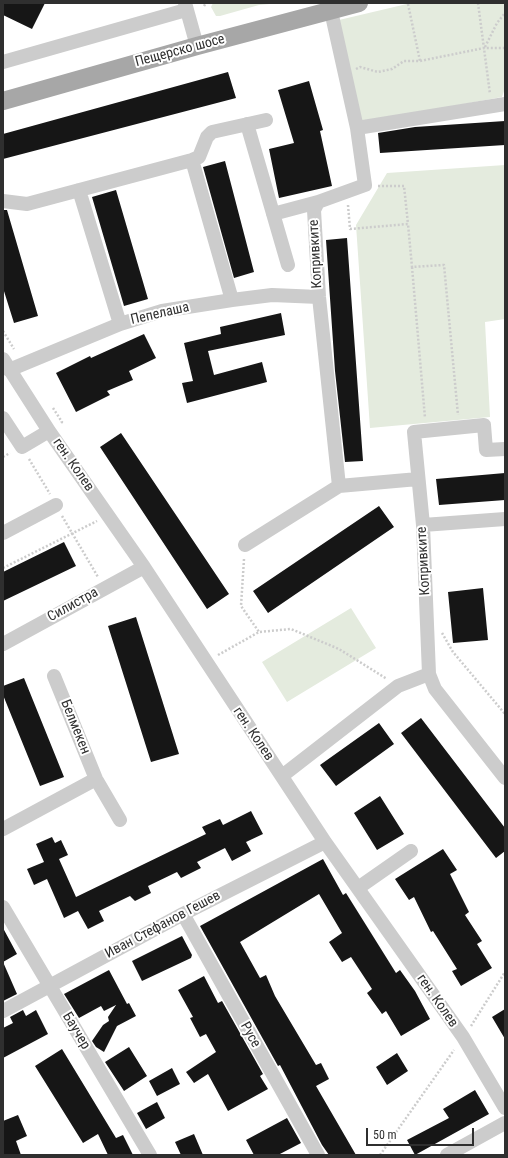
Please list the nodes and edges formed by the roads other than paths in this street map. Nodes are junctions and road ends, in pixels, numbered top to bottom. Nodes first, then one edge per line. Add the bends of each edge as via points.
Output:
1 (359, 3) edge
2 (186, 6) edge
3 (330, 11) junction
4 (197, 46) junction
5 (4, 58) edge
6 (4, 98) edge
7 (505, 104) edge
8 (266, 120) dead end
9 (247, 124) junction
10 (357, 128) junction
11 (192, 160) junction
12 (79, 190) junction
13 (3, 201) edge
14 (318, 202) junction
15 (273, 214) junction
16 (288, 265) dead end
17 (319, 297) junction
18 (232, 300) junction
19 (120, 324) junction
20 (6, 364) edge
21 (3, 418) edge
22 (49, 431) junction
23 (505, 449) edge
24 (418, 479) junction
25 (339, 486) junction
26 (56, 505) dead end
27 (505, 519) edge
28 (423, 525) junction
29 (3, 533) edge
30 (245, 546) road end
31 (144, 567) junction
32 (3, 644) edge
33 (429, 674) junction
34 (54, 676) dead end
35 (282, 776) junction
36 (96, 778) junction
37 (505, 778) edge
38 (120, 820) dead end
39 (3, 829) edge
40 (325, 842) junction
41 (411, 851) dead end
42 (358, 888) junction
43 (3, 907) edge
44 (183, 914) junction
45 (48, 986) junction
46 (3, 1011) edge
47 (505, 1108) edge
48 (505, 1123) edge
49 (150, 1155) edge
50 (318, 1155) edge
51 (447, 1155) edge

1 - 3 main road, Пещерско шосе
2 - 4 street
2 - 5 street
3 - 4 main road, Пещерско шосе
3 - 10 street
4 - 6 main road, Пещерско шосе
7 - 10 street
8 - 9 street
9 - 11 street via 212,132 207,137 199,157
9 - 15 street
10 - 14 street, Копривките via 365,185
11 - 12 street
11 - 18 street
12 - 13 street via 27,204
12 - 19 street
14 - 15 street
14 - 17 street, Копривките via 314,210
15 - 16 street
17 - 18 street, Пепелаша via 272,295
17 - 25 street, Копривките
18 - 19 street, Пепелаша via 162,311
19 - 20 street, Пепелаша
20 - 22 street, ген. Колев
21 - 22 street via 22,447
22 - 31 street, ген. Колев
23 - 24 street, Копривките via 486,450 484,425 414,432
24 - 25 street
24 - 28 street, Копривките
25 - 30 street
26 - 29 street
27 - 28 street
28 - 33 street, Копривките
31 - 32 street, Силистра
31 - 35 street, ген. Колев
33 - 35 street via 398,686
33 - 37 street via 435,689
34 - 36 street, Белмекен
35 - 40 street, ген. Колев
36 - 38 street, Белмекен
36 - 39 street
40 - 42 street, ген. Колев
40 - 44 street, Иван Стефанов Гешев
41 - 42 street
42 - 47 street, ген. Колев via 463,1037
43 - 45 street, Баучер
44 - 45 street, Иван Стефанов Гешев
44 - 50 street, Русе
45 - 46 street, Иван Стефанов Гешев
45 - 49 street, Баучер
48 - 51 street

